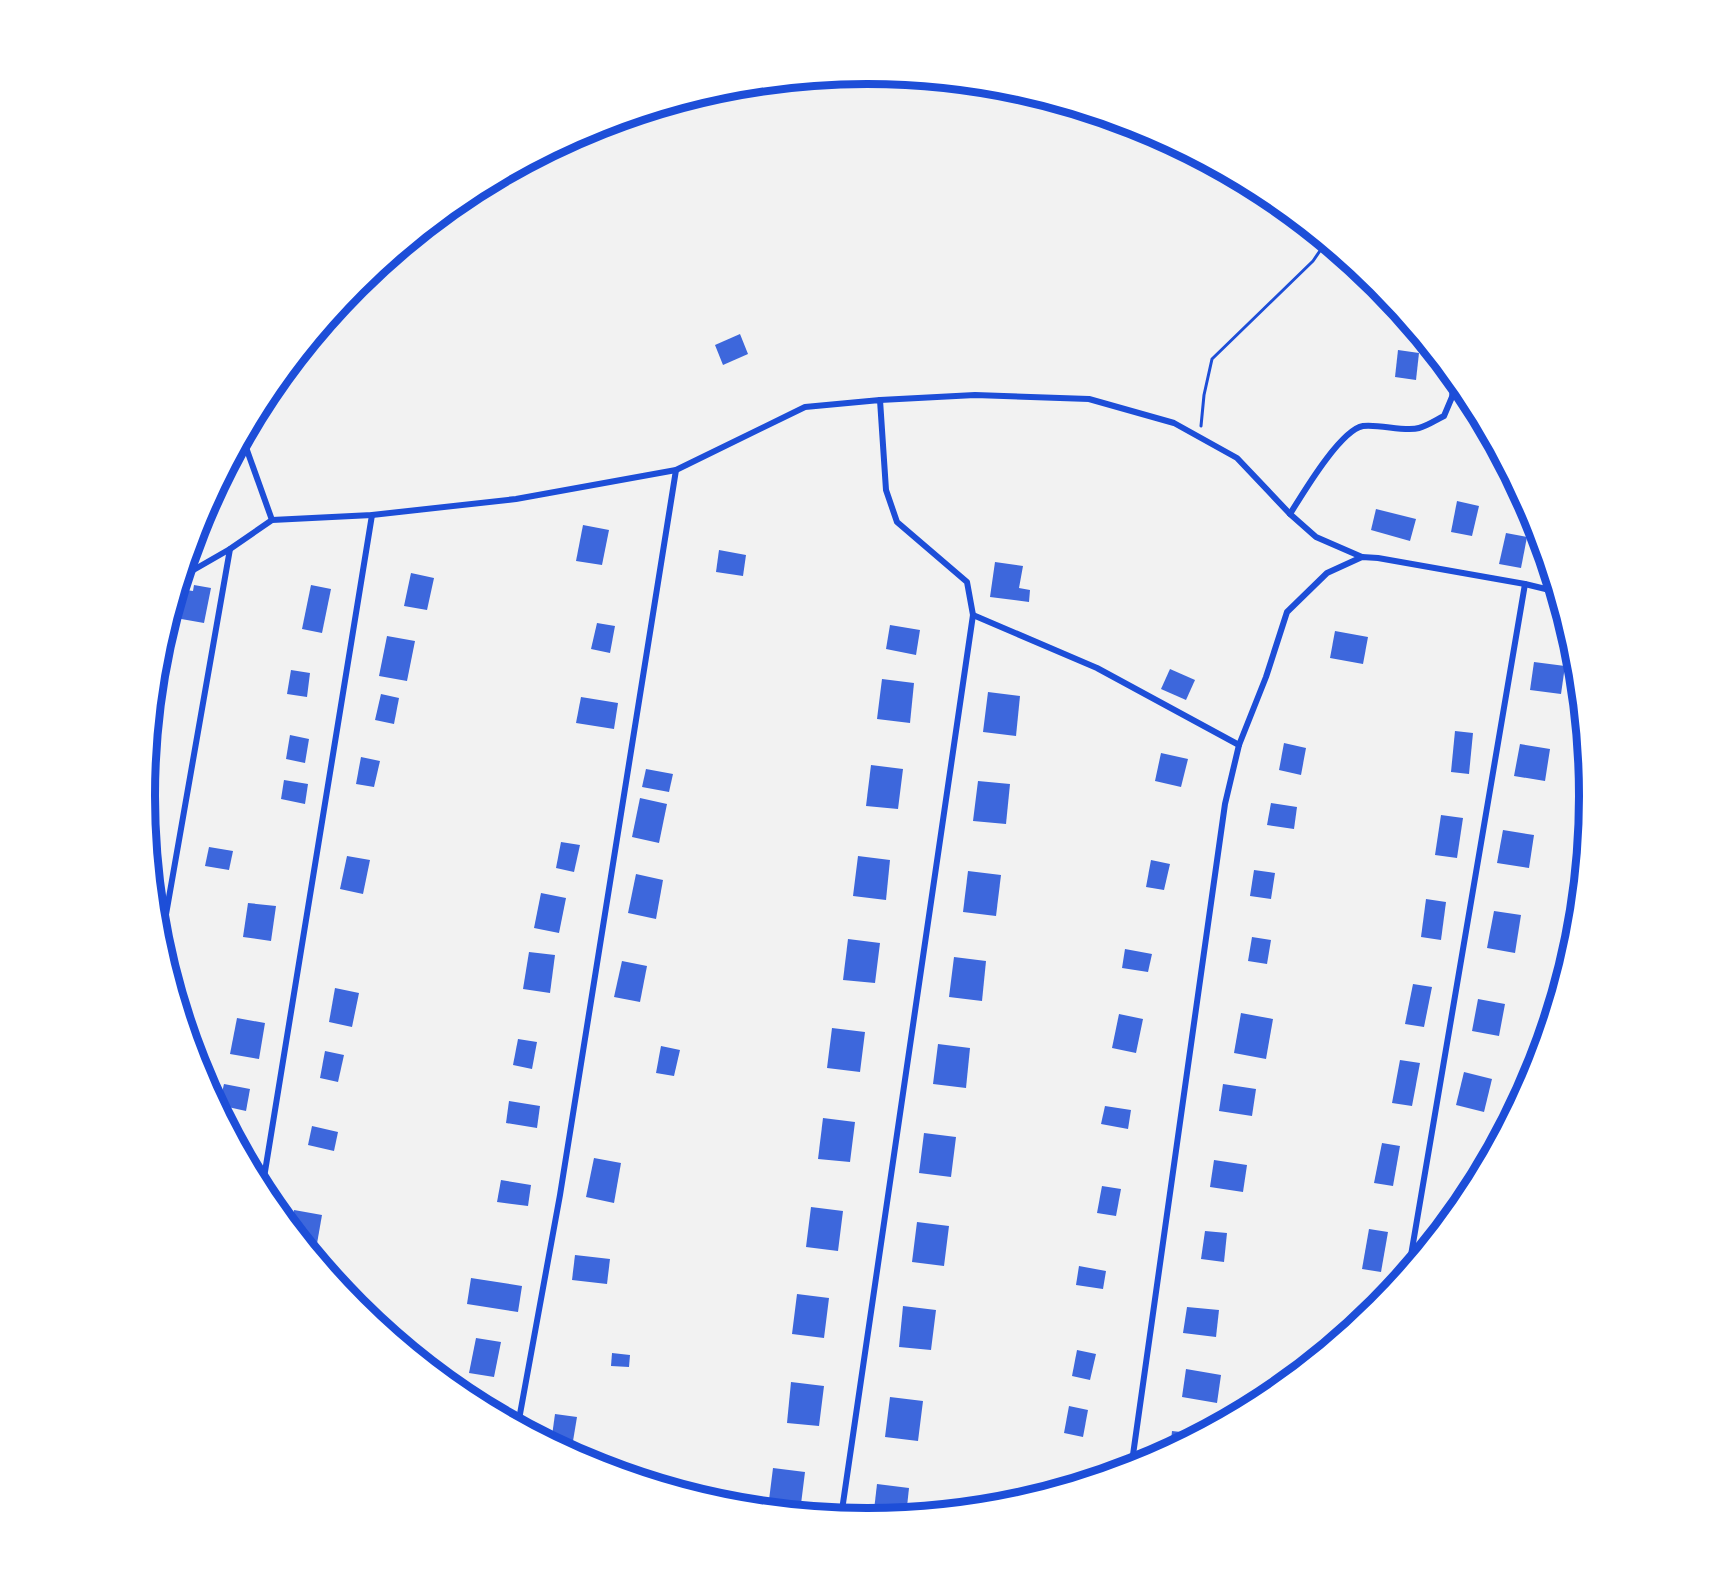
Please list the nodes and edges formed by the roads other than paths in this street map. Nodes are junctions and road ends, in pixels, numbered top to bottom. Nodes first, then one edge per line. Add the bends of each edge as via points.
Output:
1 (1453, 391) edge
2 (880, 400) junction
3 (246, 449) edge
4 (676, 470) junction
5 (1290, 514) junction
6 (372, 515) junction
7 (272, 520) junction
8 (230, 549) junction
9 (1362, 557) junction
10 (192, 571) edge
11 (1525, 584) junction
12 (1550, 590) edge
13 (973, 615) junction
14 (1239, 745) junction
15 (166, 916) edge
16 (265, 1174) edge
17 (1411, 1258) edge
18 (519, 1418) edge
19 (1133, 1458) edge
20 (842, 1508) edge

1 - 5 street via 1444,416 1417,429 1360,426 1321,465
2 - 4 street via 805,407
2 - 5 street via 975,395 1089,399 1174,423 1237,458
2 - 13 street via 886,490 897,522 968,582
3 - 7 street
4 - 6 street via 516,499
4 - 18 street via 560,1195
5 - 9 street via 1316,537
6 - 7 street
6 - 16 street
7 - 8 street
8 - 10 street
8 - 15 street
9 - 11 street
9 - 14 street via 1327,573 1287,612
11 - 12 street
11 - 17 street
13 - 14 street via 1097,668
13 - 20 street
14 - 19 street via 1225,804

